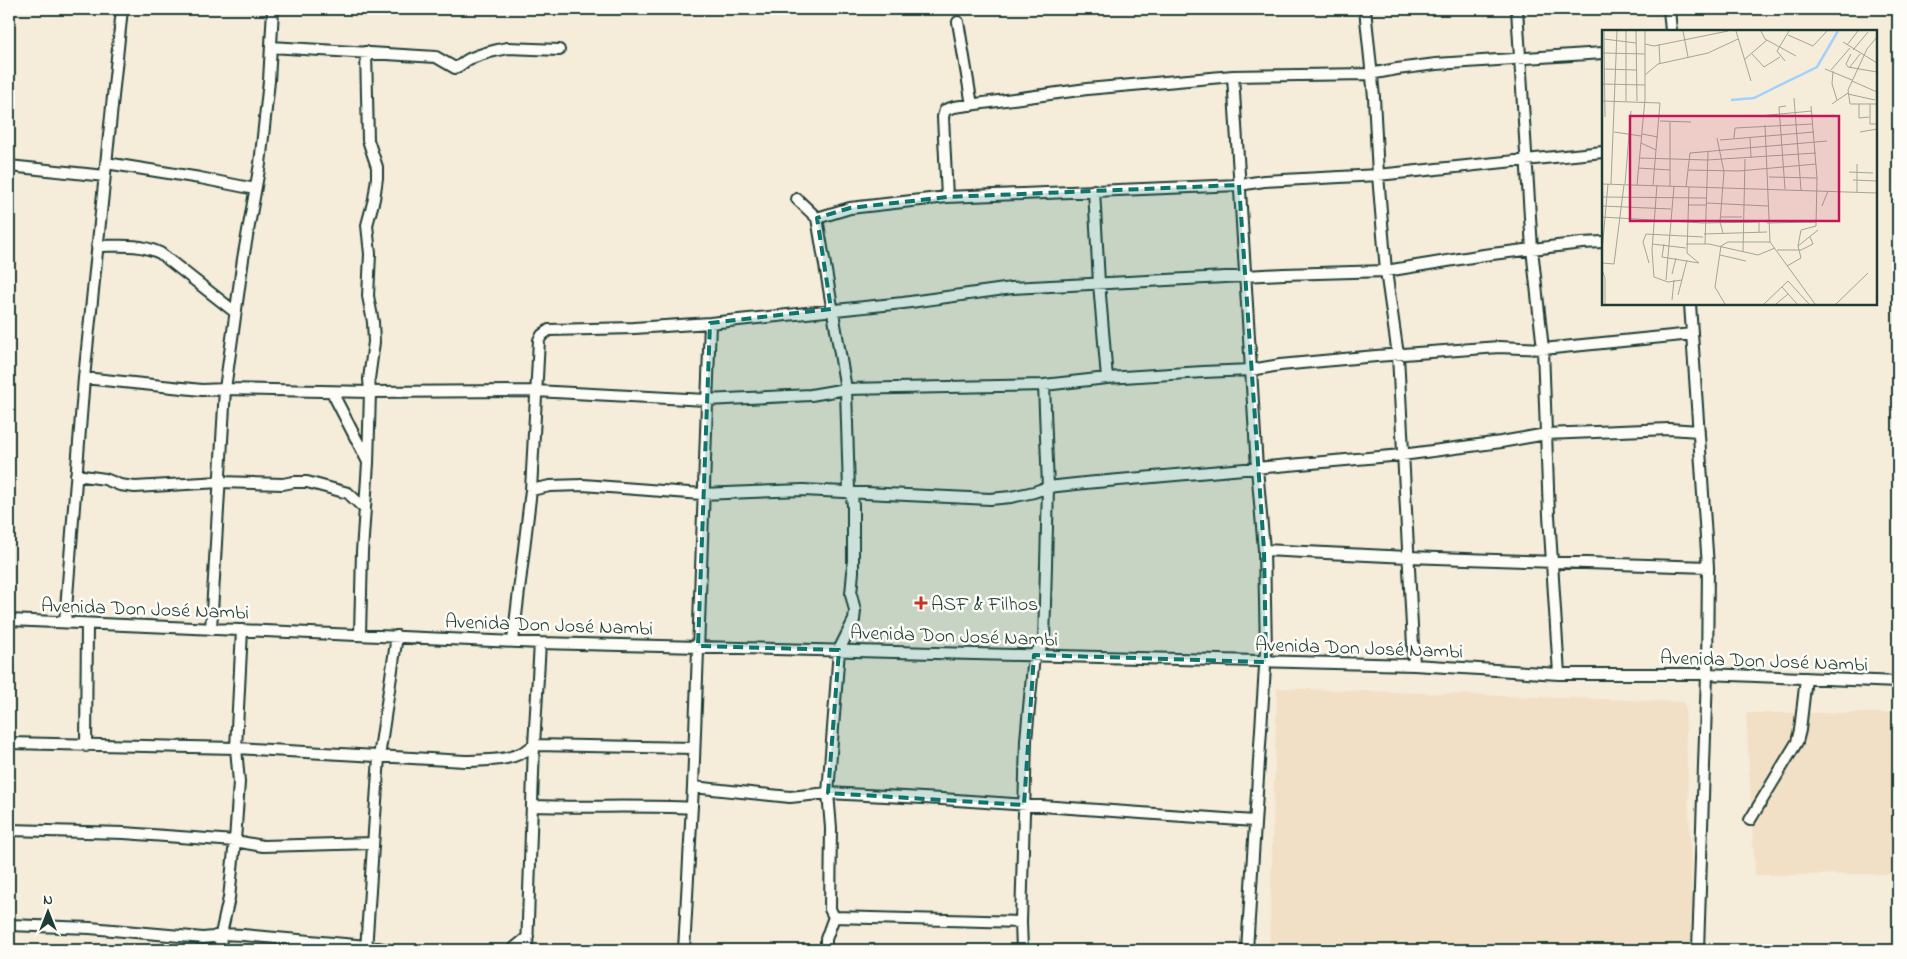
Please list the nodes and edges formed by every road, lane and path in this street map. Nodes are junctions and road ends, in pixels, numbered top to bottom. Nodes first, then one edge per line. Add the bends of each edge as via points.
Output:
1 (122, 9) edge
2 (273, 9) edge
3 (1364, 9) edge
4 (1517, 9) edge
5 (1668, 9) edge
6 (958, 22) dead end
7 (1671, 30) edge
8 (271, 47) junction
9 (559, 50) dead end
10 (366, 52) junction
11 (1602, 53) edge
12 (1521, 58) junction
13 (1370, 74) junction
14 (1234, 76) junction
15 (972, 105) junction
16 (1602, 152) edge
17 (1526, 159) junction
18 (106, 163) junction
19 (9, 166) edge
20 (1378, 175) junction
21 (104, 176) junction
22 (1239, 185) junction
23 (255, 189) junction
24 (1094, 190) junction
25 (947, 198) junction
26 (797, 199) dead end
27 (817, 218) junction
28 (1602, 242) edge
29 (97, 246) junction
30 (1532, 249) junction
31 (1386, 271) junction
32 (1246, 275) junction
33 (1099, 283) junction
34 (1690, 305) edge
35 (831, 309) junction
36 (235, 312) junction
37 (710, 323) junction
38 (1692, 334) junction
39 (1543, 348) junction
40 (1398, 355) junction
41 (1251, 370) junction
42 (84, 378) junction
43 (1107, 378) junction
44 (1044, 385) junction
45 (225, 389) junction
46 (846, 389) junction
47 (535, 391) junction
48 (332, 392) junction
49 (370, 392) junction
50 (706, 400) junction
51 (1699, 431) junction
52 (1546, 434) junction
53 (1402, 455) junction
54 (368, 463) junction
55 (1257, 468) junction
56 (76, 475) junction
57 (220, 482) junction
58 (366, 484) junction
59 (1048, 487) junction
60 (531, 490) junction
61 (849, 491) junction
62 (348, 493) junction
63 (702, 494) junction
64 (365, 509) junction
65 (1264, 550) junction
66 (1408, 557) junction
67 (1552, 562) junction
68 (1708, 567) junction
69 (9, 620) edge
70 (65, 622) junction
71 (87, 624) junction
72 (211, 628) junction
73 (242, 630) junction
74 (360, 634) junction
75 (397, 636) junction
76 (514, 641) junction
77 (540, 643) junction
78 (698, 646) junction
79 (839, 650) junction
80 (1034, 656) junction
81 (1266, 662) junction
82 (1414, 665) junction
83 (1559, 674) junction
84 (1707, 674) junction
85 (1806, 678) junction
86 (1898, 682) edge
87 (9, 743) edge
88 (534, 745) junction
89 (86, 746) junction
90 (236, 748) junction
91 (694, 748) junction
92 (379, 757) junction
93 (693, 787) junction
94 (828, 793) junction
95 (1024, 804) junction
96 (532, 806) junction
97 (692, 808) junction
98 (1750, 820) dead end
99 (1254, 821) junction
100 (9, 830) edge
101 (235, 841) junction
102 (374, 843) junction
103 (834, 917) junction
104 (1021, 922) junction
105 (9, 925) edge
106 (221, 934) junction
107 (528, 937) junction
108 (366, 948) edge
109 (220, 950) edge
110 (388, 950) edge
111 (512, 950) edge
112 (527, 950) edge
113 (684, 950) edge
114 (826, 950) edge
115 (1022, 950) edge
116 (1247, 950) edge
117 (1698, 950) edge

1 - 18 street
2 - 8 street
3 - 13 street
4 - 12 street
5 - 7 street
6 - 15 street
8 - 10 street
8 - 23 street
9 - 10 street via 500,49 455,68 436,57
10 - 49 street via 368,140 377,167 374,199 367,224 370,254 368,296 374,342
11 - 12 street
12 - 13 street via 1417,66
12 - 17 street
13 - 14 street
13 - 20 street
14 - 15 street via 1087,89
14 - 22 street
15 - 25 street via 945,110
16 - 17 street
17 - 20 street
17 - 30 street
18 - 21 street
18 - 23 street
19 - 21 street
20 - 22 street
20 - 31 street
21 - 29 street
22 - 24 street
22 - 32 street
23 - 36 street
24 - 25 street
24 - 33 street
25 - 27 street via 850,208
26 - 27 street
27 - 35 street
28 - 30 street
29 - 36 street via 137,246 160,253
29 - 42 street
30 - 31 street
30 - 39 street
31 - 32 street
31 - 40 street
32 - 33 street
32 - 41 street
33 - 35 street via 1012,288
33 - 43 street
34 - 38 street
35 - 37 street
35 - 46 street
36 - 45 street
37 - 47 street via 548,330 539,340
37 - 50 street
38 - 39 street
38 - 51 street
39 - 40 street via 1499,347
39 - 52 street
40 - 41 street
40 - 53 street
41 - 43 street
41 - 55 street
42 - 45 street via 202,390
42 - 56 street
43 - 44 street
44 - 46 street
44 - 59 street
45 - 48 street
45 - 57 street
46 - 50 street via 811,395
46 - 61 street
47 - 49 street
47 - 50 street
47 - 60 street
48 - 49 street
48 - 54 street
49 - 54 street
50 - 63 street
51 - 52 street via 1669,429
51 - 68 street
52 - 53 street
52 - 67 street
53 - 55 street
53 - 66 street
54 - 58 street
55 - 59 street
55 - 65 street
56 - 57 street via 126,486
56 - 70 street
57 - 62 street via 300,482
57 - 72 street
58 - 62 street
58 - 64 street
59 - 61 street via 1019,496 990,499
59 - 80 street via 1044,643
60 - 63 street via 583,485
60 - 76 street
61 - 63 street
61 - 79 street via 854,506 851,594 855,611
62 - 64 street
63 - 78 street
64 - 74 street
65 - 66 street
65 - 81 street
66 - 67 street
66 - 82 street
67 - 68 street
67 - 83 street
68 - 84 street
69 - 70 street, Avenida Don José Nambi
70 - 71 street, Avenida Don José Nambi
71 - 72 street, Avenida Don José Nambi
71 - 89 street
72 - 73 street, Avenida Don José Nambi
73 - 74 street, Avenida Don José Nambi
73 - 90 street
74 - 75 street, Avenida Don José Nambi
75 - 76 street, Avenida Don José Nambi
75 - 92 street
76 - 77 street, Avenida Don José Nambi
77 - 78 street, Avenida Don José Nambi
77 - 88 street
78 - 79 street, Avenida Don José Nambi
78 - 91 street
79 - 80 street, Avenida Don José Nambi
79 - 94 street
80 - 81 street, Avenida Don José Nambi
80 - 95 street
81 - 82 street, Avenida Don José Nambi
81 - 99 street
82 - 83 street, Avenida Don José Nambi
83 - 84 street, Avenida Don José Nambi
84 - 85 street, Avenida Don José Nambi
84 - 117 street
85 - 86 street, Avenida Don José Nambi
85 - 98 street via 1797,742
87 - 89 street
88 - 91 street
88 - 92 street via 525,753 497,760
88 - 96 street
89 - 90 street
90 - 92 street
90 - 101 street
91 - 93 street
92 - 102 street
93 - 94 street via 790,797
93 - 97 street
94 - 95 street
94 - 103 street via 830,909
95 - 99 street
95 - 104 street
96 - 97 street
96 - 107 street
97 - 113 street
99 - 116 street
100 - 101 street via 124,833
101 - 102 street via 263,846
101 - 106 street via 229,898
102 - 108 street
103 - 104 street
103 - 114 street via 826,939
104 - 115 street
105 - 106 street via 203,938
106 - 108 street
106 - 109 street
107 - 111 street
107 - 112 street
108 - 110 street

